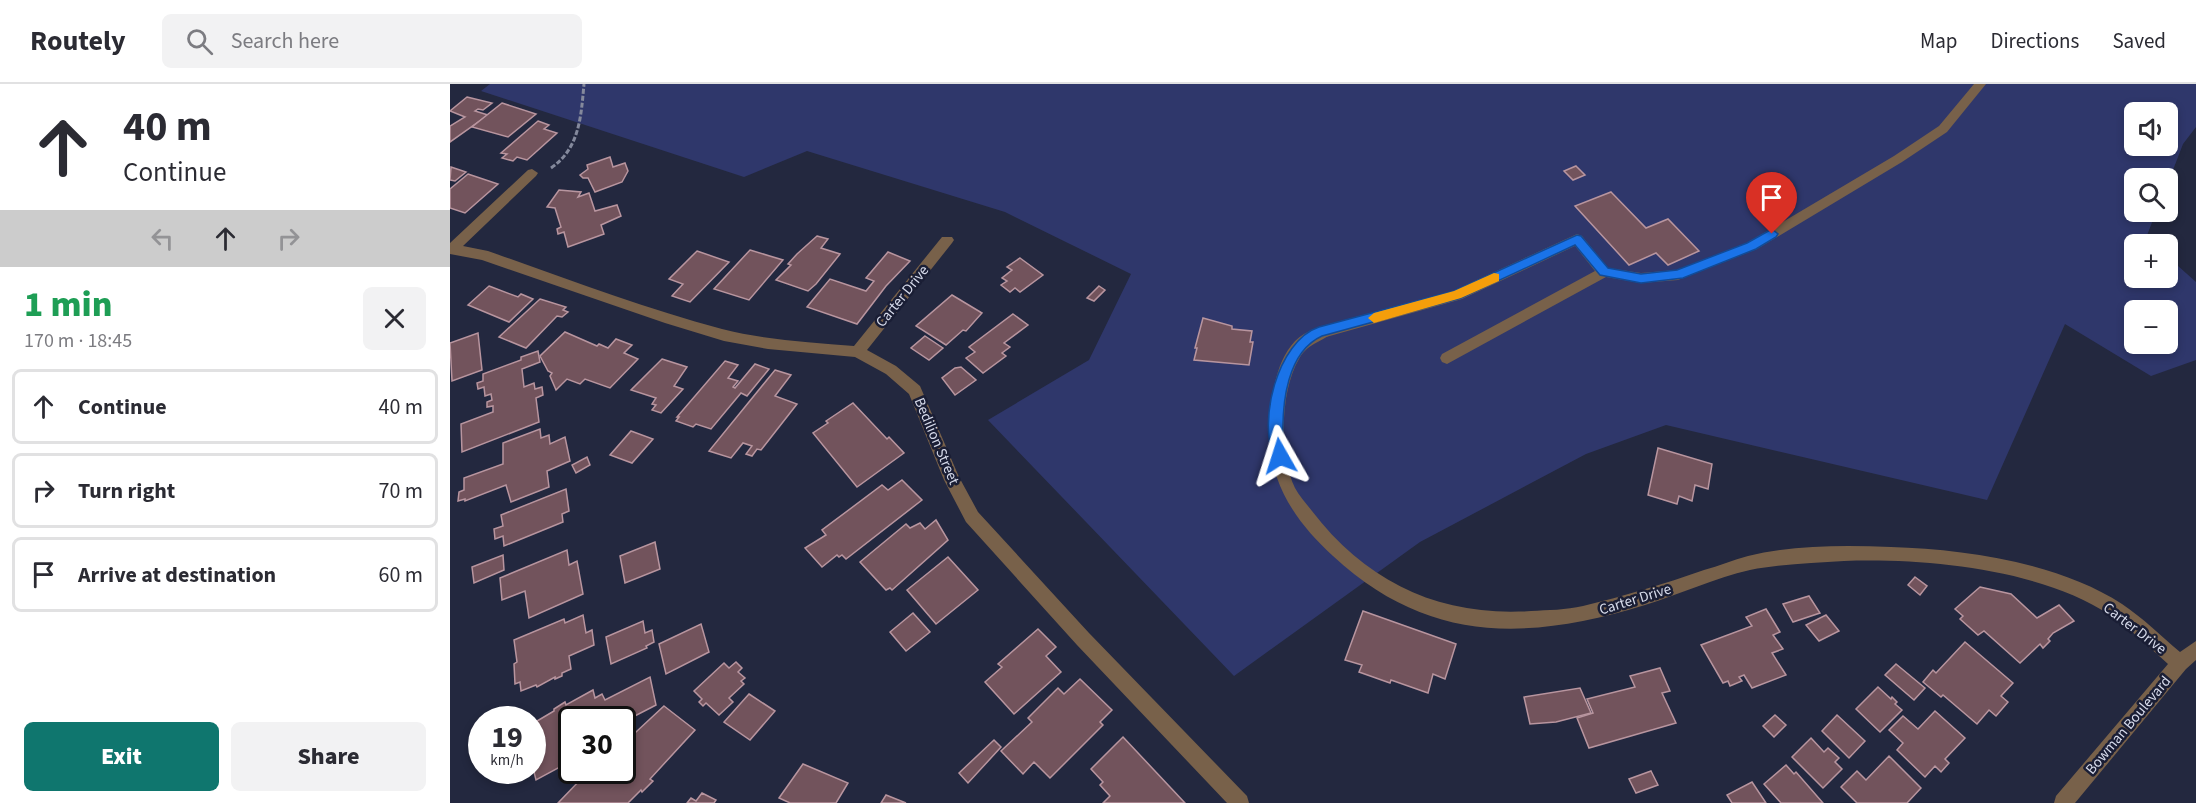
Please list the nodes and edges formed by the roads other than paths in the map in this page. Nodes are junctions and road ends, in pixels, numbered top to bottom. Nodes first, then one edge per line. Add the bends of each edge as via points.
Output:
1 (1980, 84) edge
2 (532, 173) road end
3 (947, 240) dead end
4 (451, 249) edge
5 (1604, 272) junction
6 (857, 352) junction
7 (1447, 358) dead end
8 (2196, 649) edge
9 (2180, 663) junction
10 (1240, 803) edge
11 (2063, 803) edge

1 - 5 street via 1943,129 1752,246 1678,275 1641,278
2 - 4 street
3 - 6 street, Carter Drive
4 - 6 street, Bedilion Street via 483,255 670,320 724,334 768,343
5 - 7 street
5 - 9 street, Carter Drive via 1577,239 1457,295 1308,337 1290,361 1283,379 1276,440 1287,488 1318,532 1368,577 1416,605 1466,619 1516,621 1584,614 1757,561 1919,554 1997,566 2065,585 2110,605
6 - 10 street, Bedilion Street via 891,370 915,390 952,480 972,517
8 - 9 street, Bowman Boulevard
9 - 11 street, Bowman Boulevard

